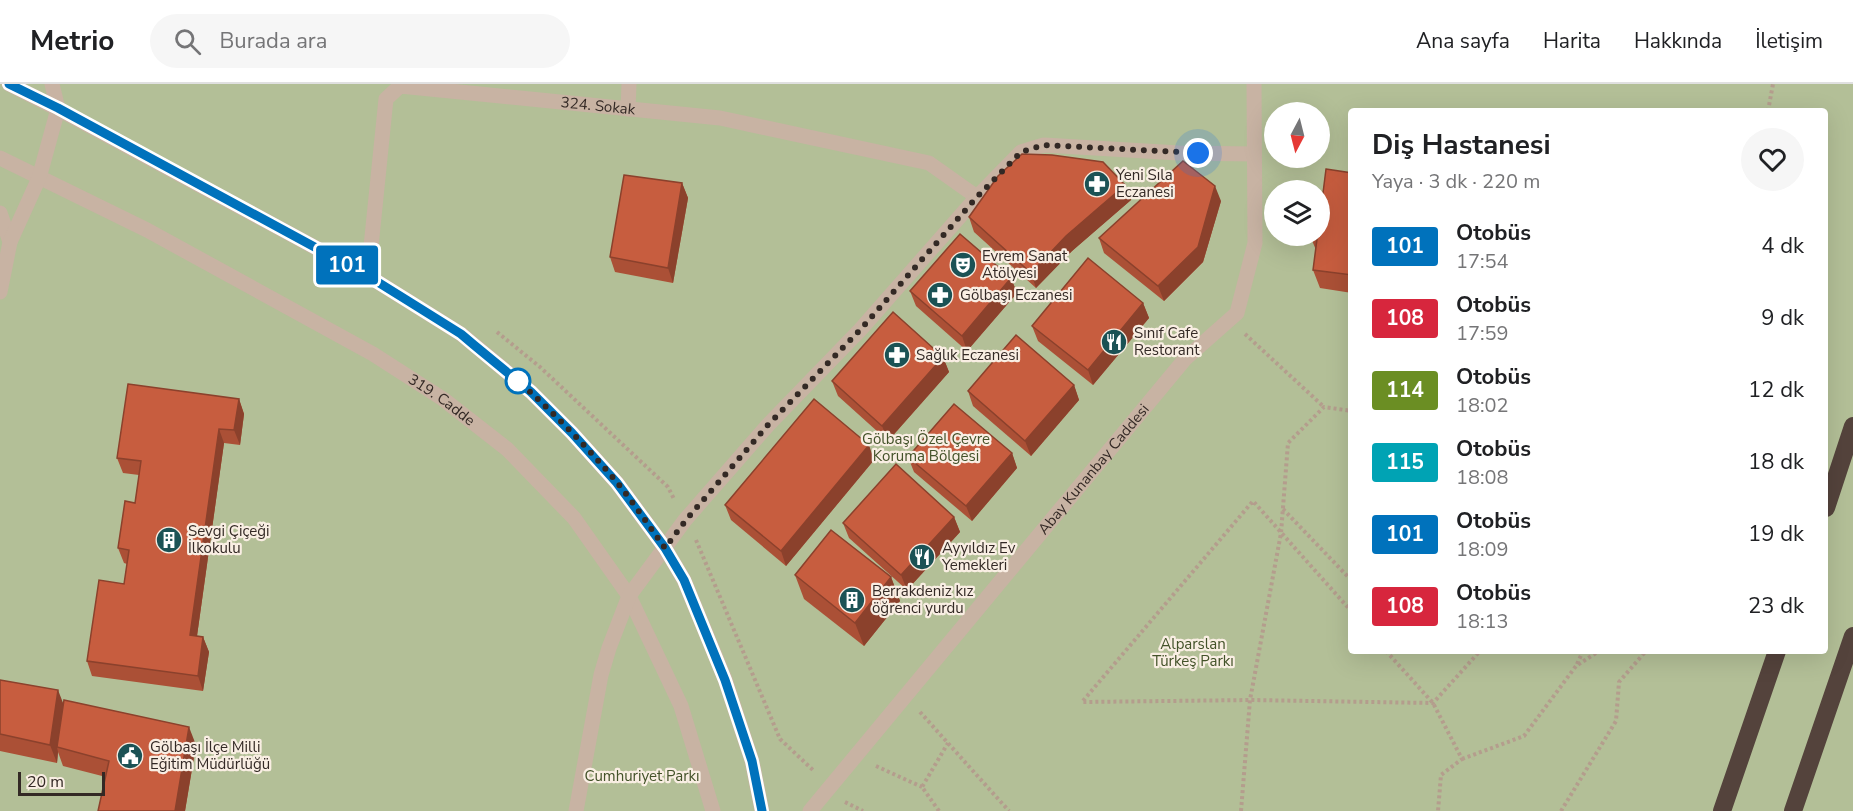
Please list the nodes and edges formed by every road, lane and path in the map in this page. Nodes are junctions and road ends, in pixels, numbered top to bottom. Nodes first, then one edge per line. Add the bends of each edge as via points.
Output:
1 (3, 84) edge
2 (9, 84) edge
3 (52, 84) edge
4 (629, 84) edge
5 (1254, 84) edge
6 (1773, 84) edge
7 (400, 85) edge
8 (0, 91) edge
9 (58, 108) junction
10 (1769, 108) edge
11 (628, 109) junction
12 (1254, 154) junction
13 (0, 158) edge
14 (39, 178) junction
15 (977, 197) junction
16 (0, 213) edge
17 (9, 242) junction
18 (368, 276) junction
19 (0, 292) edge
20 (1230, 319) junction
21 (1324, 407) junction
22 (1348, 410) edge
23 (1853, 426) edge
24 (1828, 502) edge
25 (1283, 508) junction
26 (1281, 533) junction
27 (665, 548) junction
28 (1348, 577) edge
29 (629, 596) junction
30 (1348, 608) edge
31 (1853, 636) edge
32 (1389, 654) edge
33 (1477, 654) edge
34 (1582, 654) edge
35 (1594, 654) edge
36 (1643, 654) edge
37 (1776, 654) edge
38 (1576, 666) junction
39 (906, 695) junction
40 (1250, 700) junction
41 (1433, 703) junction
42 (948, 743) junction
43 (855, 756) junction
44 (1462, 759) junction
45 (921, 787) junction
46 (846, 803) dead end
47 (576, 811) edge
48 (713, 811) edge
49 (762, 811) edge
50 (810, 811) edge
51 (862, 811) edge
52 (939, 811) edge
53 (1009, 811) edge
54 (1241, 811) edge
55 (1438, 811) edge
56 (1561, 811) edge
57 (1722, 811) edge
58 (1793, 811) edge

1 - 8 street
2 - 9 street
3 - 9 street
4 - 11 street
5 - 12 street, Abay Kunanbay Caddesi
6 - 10 path
7 - 11 street, 324. Sokak
7 - 18 street, 324. Sokak via 386,99
9 - 14 street
9 - 18 street
11 - 15 street, 324. Sokak via 720,118 928,164
12 - 15 street via 1044,145 1021,152
12 - 20 street, Abay Kunanbay Caddesi via 1255,243 1237,313
13 - 14 street, 319. Cadde
14 - 17 street
14 - 29 street, 319. Cadde via 147,230 290,307 443,399 507,449 574,518
15 - 27 street via 860,330 768,425
16 - 17 street
17 - 19 street
18 - 27 street via 461,334 531,392 617,483
20 - 21 path
20 - 39 street, Abay Kunanbay Caddesi via 1185,359
21 - 22 path
21 - 25 path via 1288,443
23 - 24 highway
25 - 26 path
25 - 28 path
26 - 30 path
26 - 40 path
26 - 40 path via 1253,501 1082,702
27 - 29 street
27 - 49 street via 684,580 725,680 752,761
29 - 47 street via 601,675
29 - 48 street, 319. Cadde via 681,706
31 - 58 highway
32 - 41 path
33 - 41 path
34 - 38 path
35 - 38 path
36 - 56 path via 1619,682 1616,721
37 - 57 highway
38 - 44 path via 1524,736
39 - 42 path
39 - 43 street, Abay Kunanbay Caddesi
40 - 41 path
40 - 54 path
41 - 44 path
42 - 45 path
42 - 53 path
43 - 45 path
43 - 50 street, Abay Kunanbay Caddesi
44 - 55 path via 1441,775
45 - 52 path
46 - 51 path

